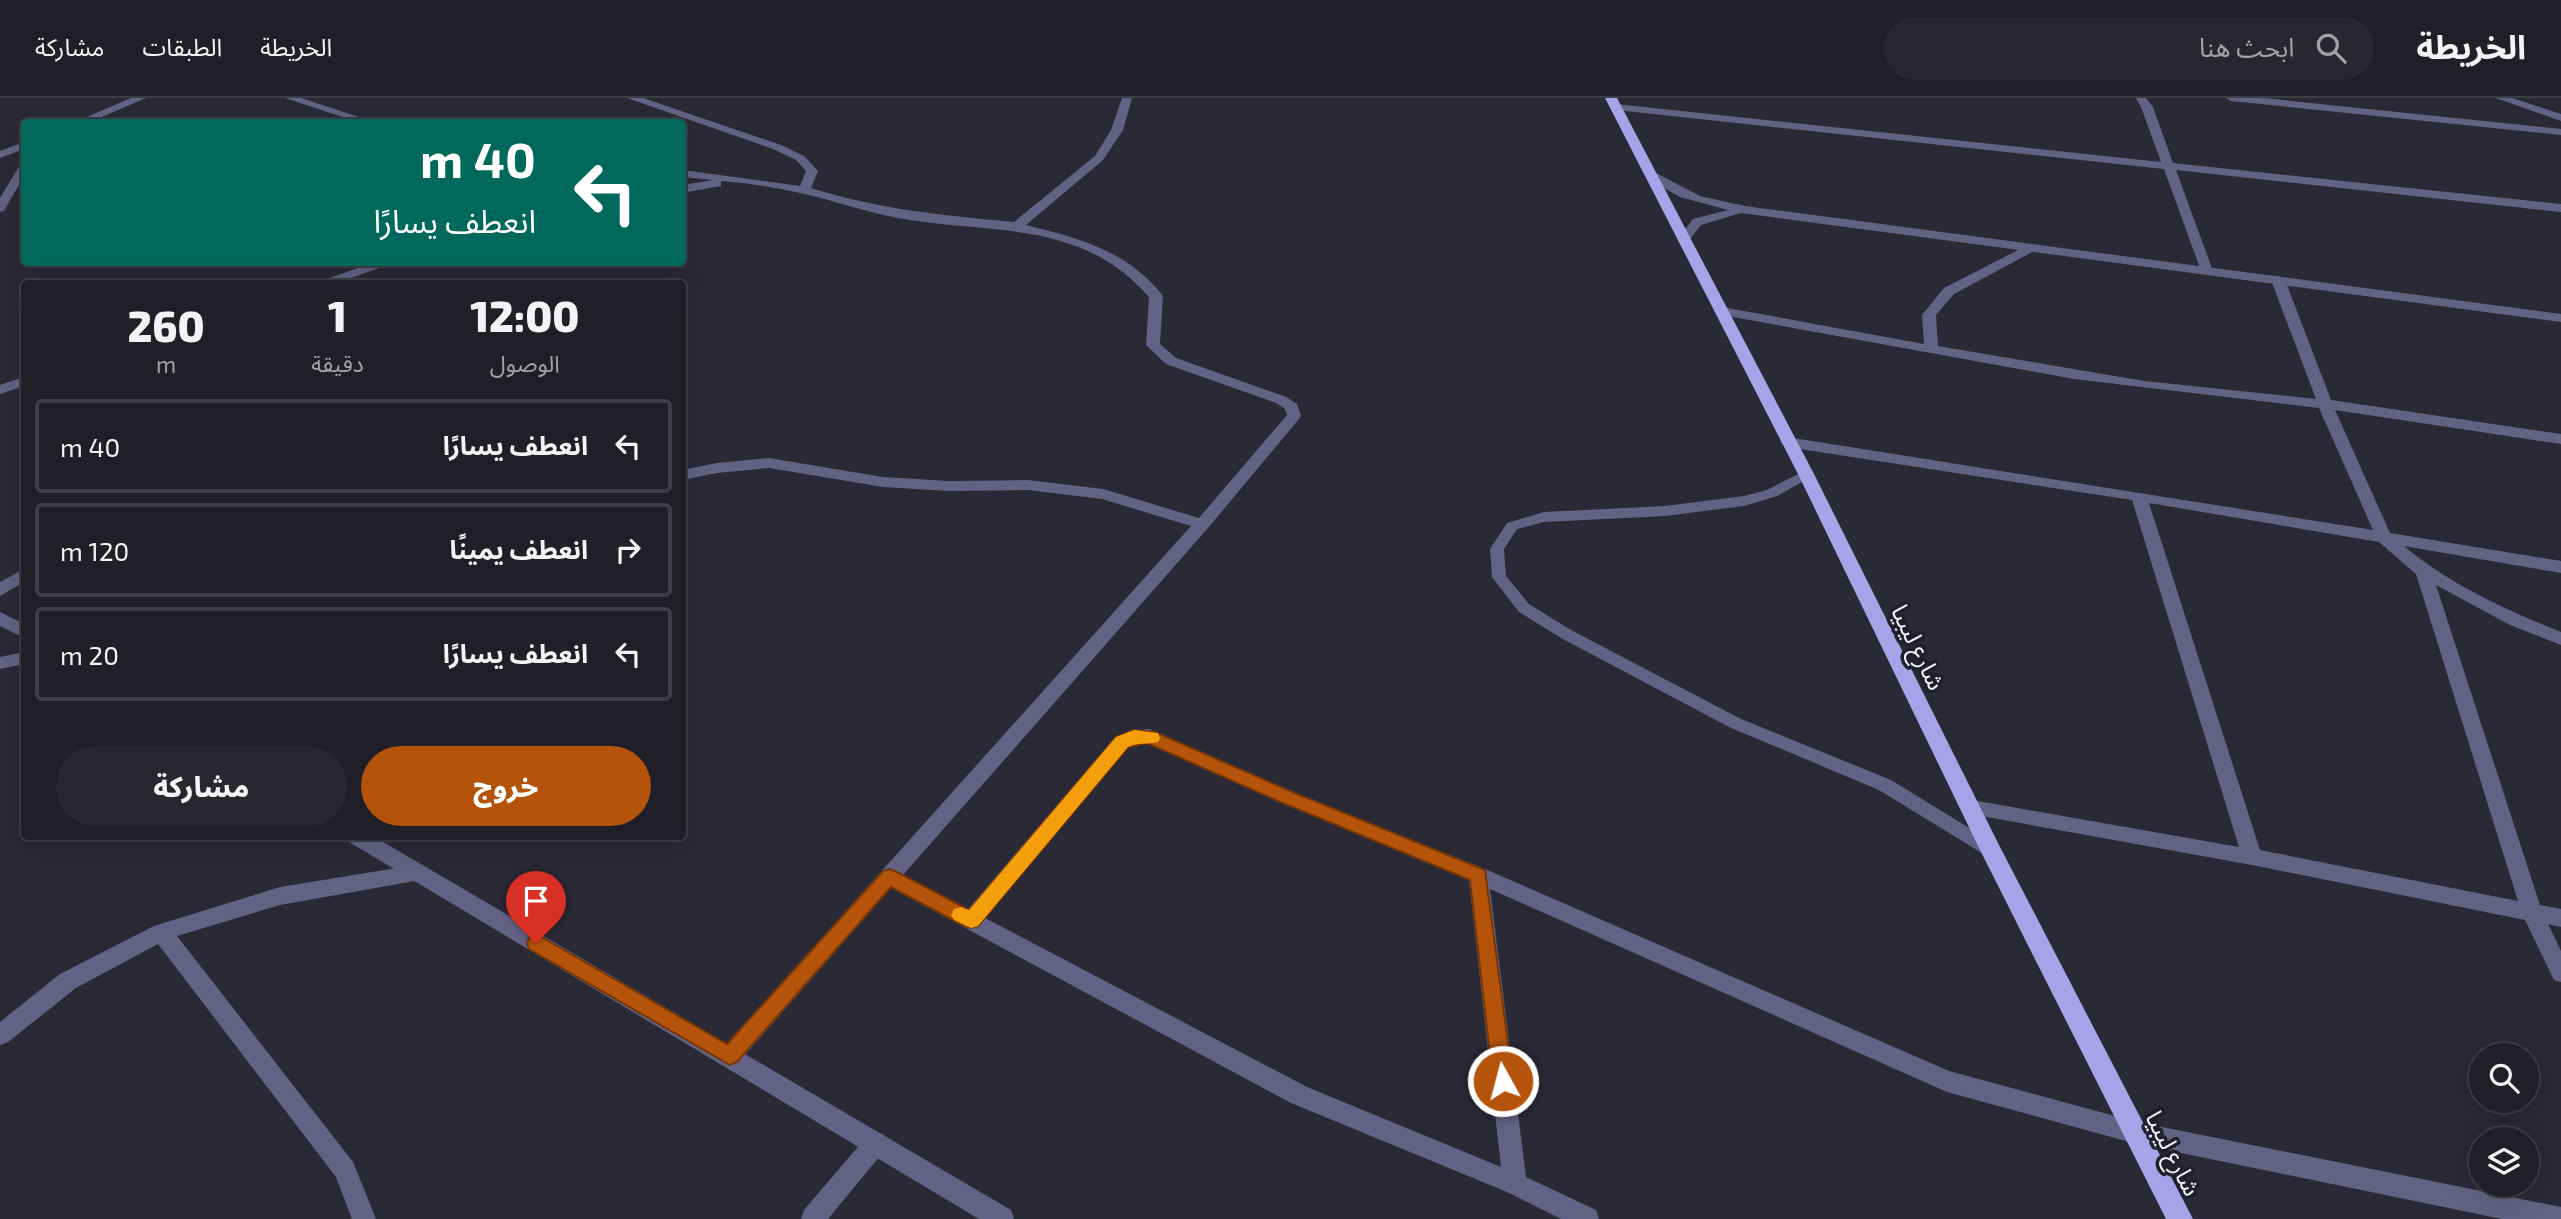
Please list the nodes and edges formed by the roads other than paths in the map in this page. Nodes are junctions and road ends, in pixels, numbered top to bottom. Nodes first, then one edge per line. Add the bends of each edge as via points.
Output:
1 (141, 98) edge
2 (290, 98) edge
3 (632, 98) edge
4 (1127, 98) edge
5 (2141, 98) edge
6 (2231, 98) edge
7 (2501, 98) edge
8 (1613, 103) edge
9 (2561, 118) edge
10 (88, 119) edge
11 (358, 119) edge
12 (2561, 132) edge
13 (21, 146) edge
14 (0, 155) edge
15 (2170, 168) junction
16 (21, 172) edge
17 (686, 173) edge
18 (1650, 174) junction
19 (740, 179) junction
20 (686, 188) edge
21 (804, 190) junction
22 (0, 208) edge
23 (2561, 208) edge
24 (1745, 210) junction
25 (1017, 226) junction
26 (1684, 240) junction
27 (2030, 248) junction
28 (377, 266) edge
29 (2207, 271) junction
30 (332, 280) edge
31 (2278, 280) junction
32 (1722, 311) junction
33 (2561, 318) edge
34 (1931, 348) junction
35 (21, 382) edge
36 (0, 390) edge
37 (2325, 404) junction
38 (2561, 439) edge
39 (1787, 442) junction
40 (686, 474) edge
41 (1805, 474) junction
42 (2139, 496) junction
43 (1202, 524) junction
44 (2385, 539) junction
45 (2561, 567) edge
46 (2423, 571) junction
47 (21, 577) edge
48 (0, 590) edge
49 (0, 618) edge
50 (21, 630) edge
51 (2561, 639) edge
52 (21, 660) edge
53 (0, 663) edge
54 (1972, 808) junction
55 (362, 840) edge
56 (1991, 850) junction
57 (2252, 857) junction
58 (415, 873) junction
59 (1478, 875) junction
60 (889, 877) junction
61 (2532, 912) junction
62 (2561, 918) edge
63 (971, 920) junction
64 (161, 932) junction
65 (2561, 973) edge
66 (0, 1035) edge
67 (730, 1056) junction
68 (2137, 1133) junction
69 (876, 1143) junction
70 (1515, 1184) junction
71 (364, 1219) edge
72 (813, 1219) edge
73 (1002, 1219) edge
74 (1587, 1219) edge
75 (2180, 1219) edge
76 (2561, 1219) edge

1 - 10 street
2 - 11 street
3 - 21 street via 800,158 812,171
4 - 25 street via 1117,130 1099,158
5 - 15 street
6 - 12 street
7 - 9 street
8 - 15 street
8 - 18 highway, شارع ليبيا
13 - 14 street
15 - 23 street
15 - 29 street
16 - 22 street
17 - 19 street
18 - 24 street via 1677,193
18 - 26 highway, شارع ليبيا
19 - 20 street
19 - 21 street
21 - 25 street via 901,215
24 - 26 street via 1697,222
24 - 27 street
25 - 43 street via 1085,244 1135,271 1156,296 1153,345 1171,361 1292,407 1294,416
26 - 32 highway, شارع ليبيا
27 - 29 street
27 - 34 street via 1948,290 1929,315
28 - 30 street
29 - 31 street
31 - 33 street
31 - 37 street
32 - 34 street
32 - 39 highway, شارع ليبيا
34 - 37 street via 2132,384
35 - 36 street
37 - 38 street
37 - 44 street
39 - 41 highway, شارع ليبيا
39 - 42 street
40 - 43 street via 769,463 883,482 1028,485 1103,494
41 - 54 highway, شارع ليبيا
41 - 56 lane via 1744,501 1665,511 1544,517 1512,526 1497,549 1499,577 1524,608 1566,634 1735,723 1885,785
42 - 44 street
42 - 57 street
43 - 60 street
44 - 45 street
44 - 46 street
46 - 51 street via 2516,621
46 - 61 street
47 - 48 street
49 - 50 street
52 - 53 street
54 - 56 highway, شارع ليبيا
54 - 57 street
55 - 58 street
56 - 68 highway, شارع ليبيا
57 - 61 street
58 - 64 street via 280,896
58 - 67 street
59 - 63 street via 1149,736 1134,737 1122,742
59 - 68 street via 1947,1081
59 - 70 street
60 - 63 street
60 - 67 street
61 - 62 street
61 - 65 street
63 - 70 street via 1298,1095
64 - 66 street via 68,981
64 - 71 street via 345,1170
67 - 69 street
68 - 75 highway, شارع ليبيا
68 - 76 street
69 - 72 street
69 - 73 street
70 - 74 street

